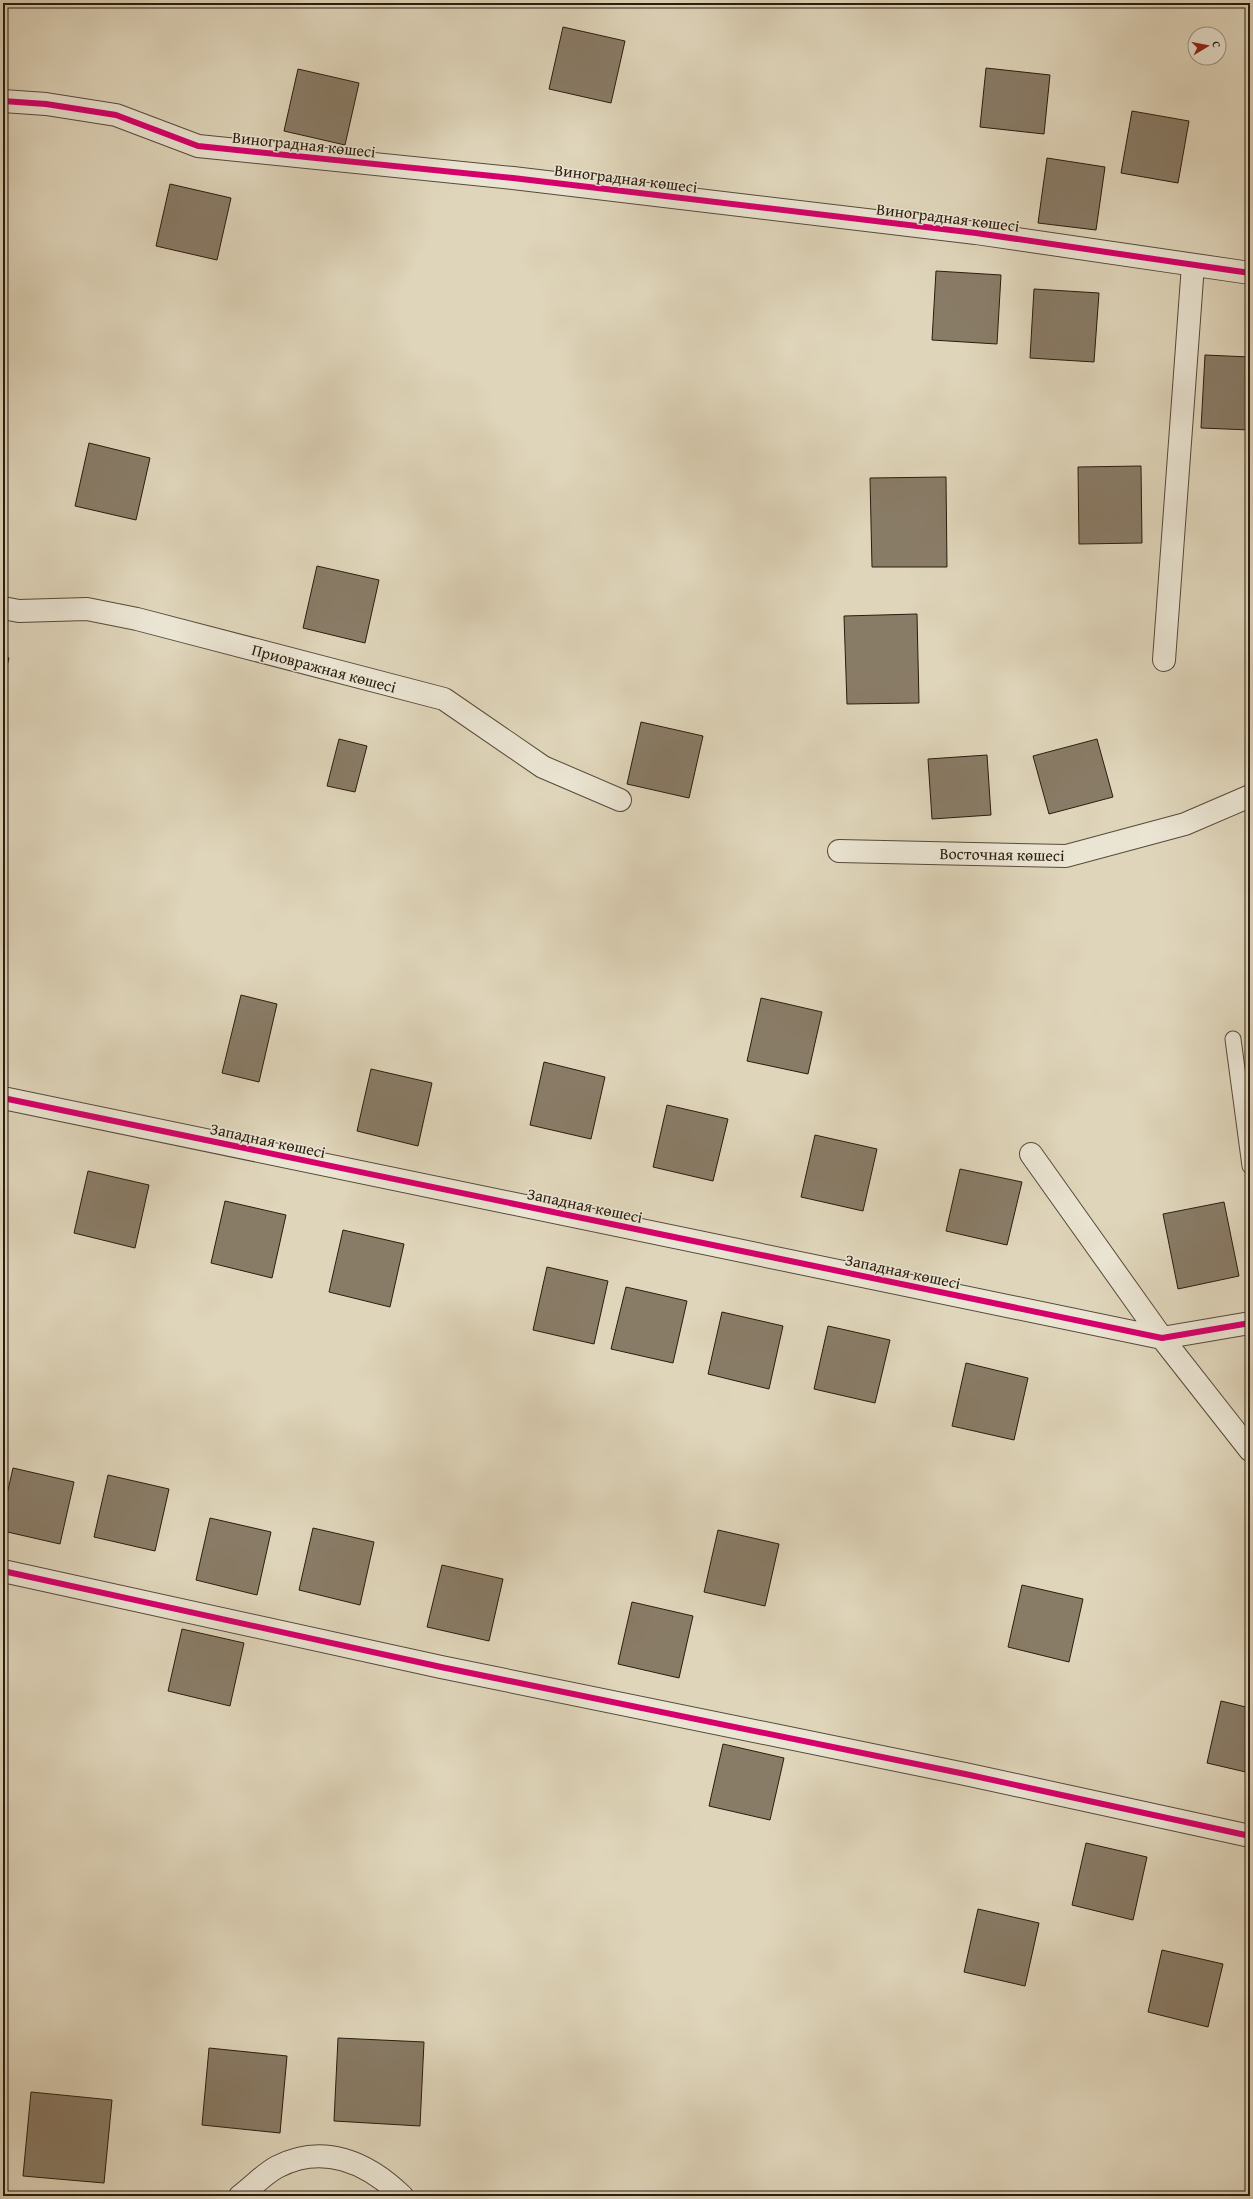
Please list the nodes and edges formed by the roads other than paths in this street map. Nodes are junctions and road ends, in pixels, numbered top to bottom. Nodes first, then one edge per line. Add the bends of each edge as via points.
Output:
1 (3, 101) edge
2 (1193, 265) junction
3 (1250, 273) edge
4 (3, 608) edge
5 (1164, 660) dead end
6 (1250, 796) edge
7 (620, 800) dead end
8 (839, 851) dead end
9 (1233, 1039) dead end
10 (3, 1098) edge
11 (1031, 1154) dead end
12 (1250, 1166) edge
13 (1250, 1323) edge
14 (1162, 1338) junction
15 (1250, 1450) edge
16 (3, 1571) edge
17 (1250, 1836) edge
18 (240, 2196) edge
19 (402, 2196) edge

1 - 2 street, Виноградная көшесі via 46,104 116,115 198,146 560,183 976,233
2 - 3 street, Виноградная көшесі
2 - 5 street
4 - 7 street, Приовражная көшесі via 19,611 87,609 137,619 444,699 543,767
6 - 8 street, Восточная көшесі via 1185,824 1066,856
9 - 12 lane
10 - 14 street, Западная көшесі
11 - 14 street
13 - 14 street
14 - 15 street
16 - 17 street via 440,1667
18 - 19 street via 276,2167 312,2155 351,2161 386,2180

